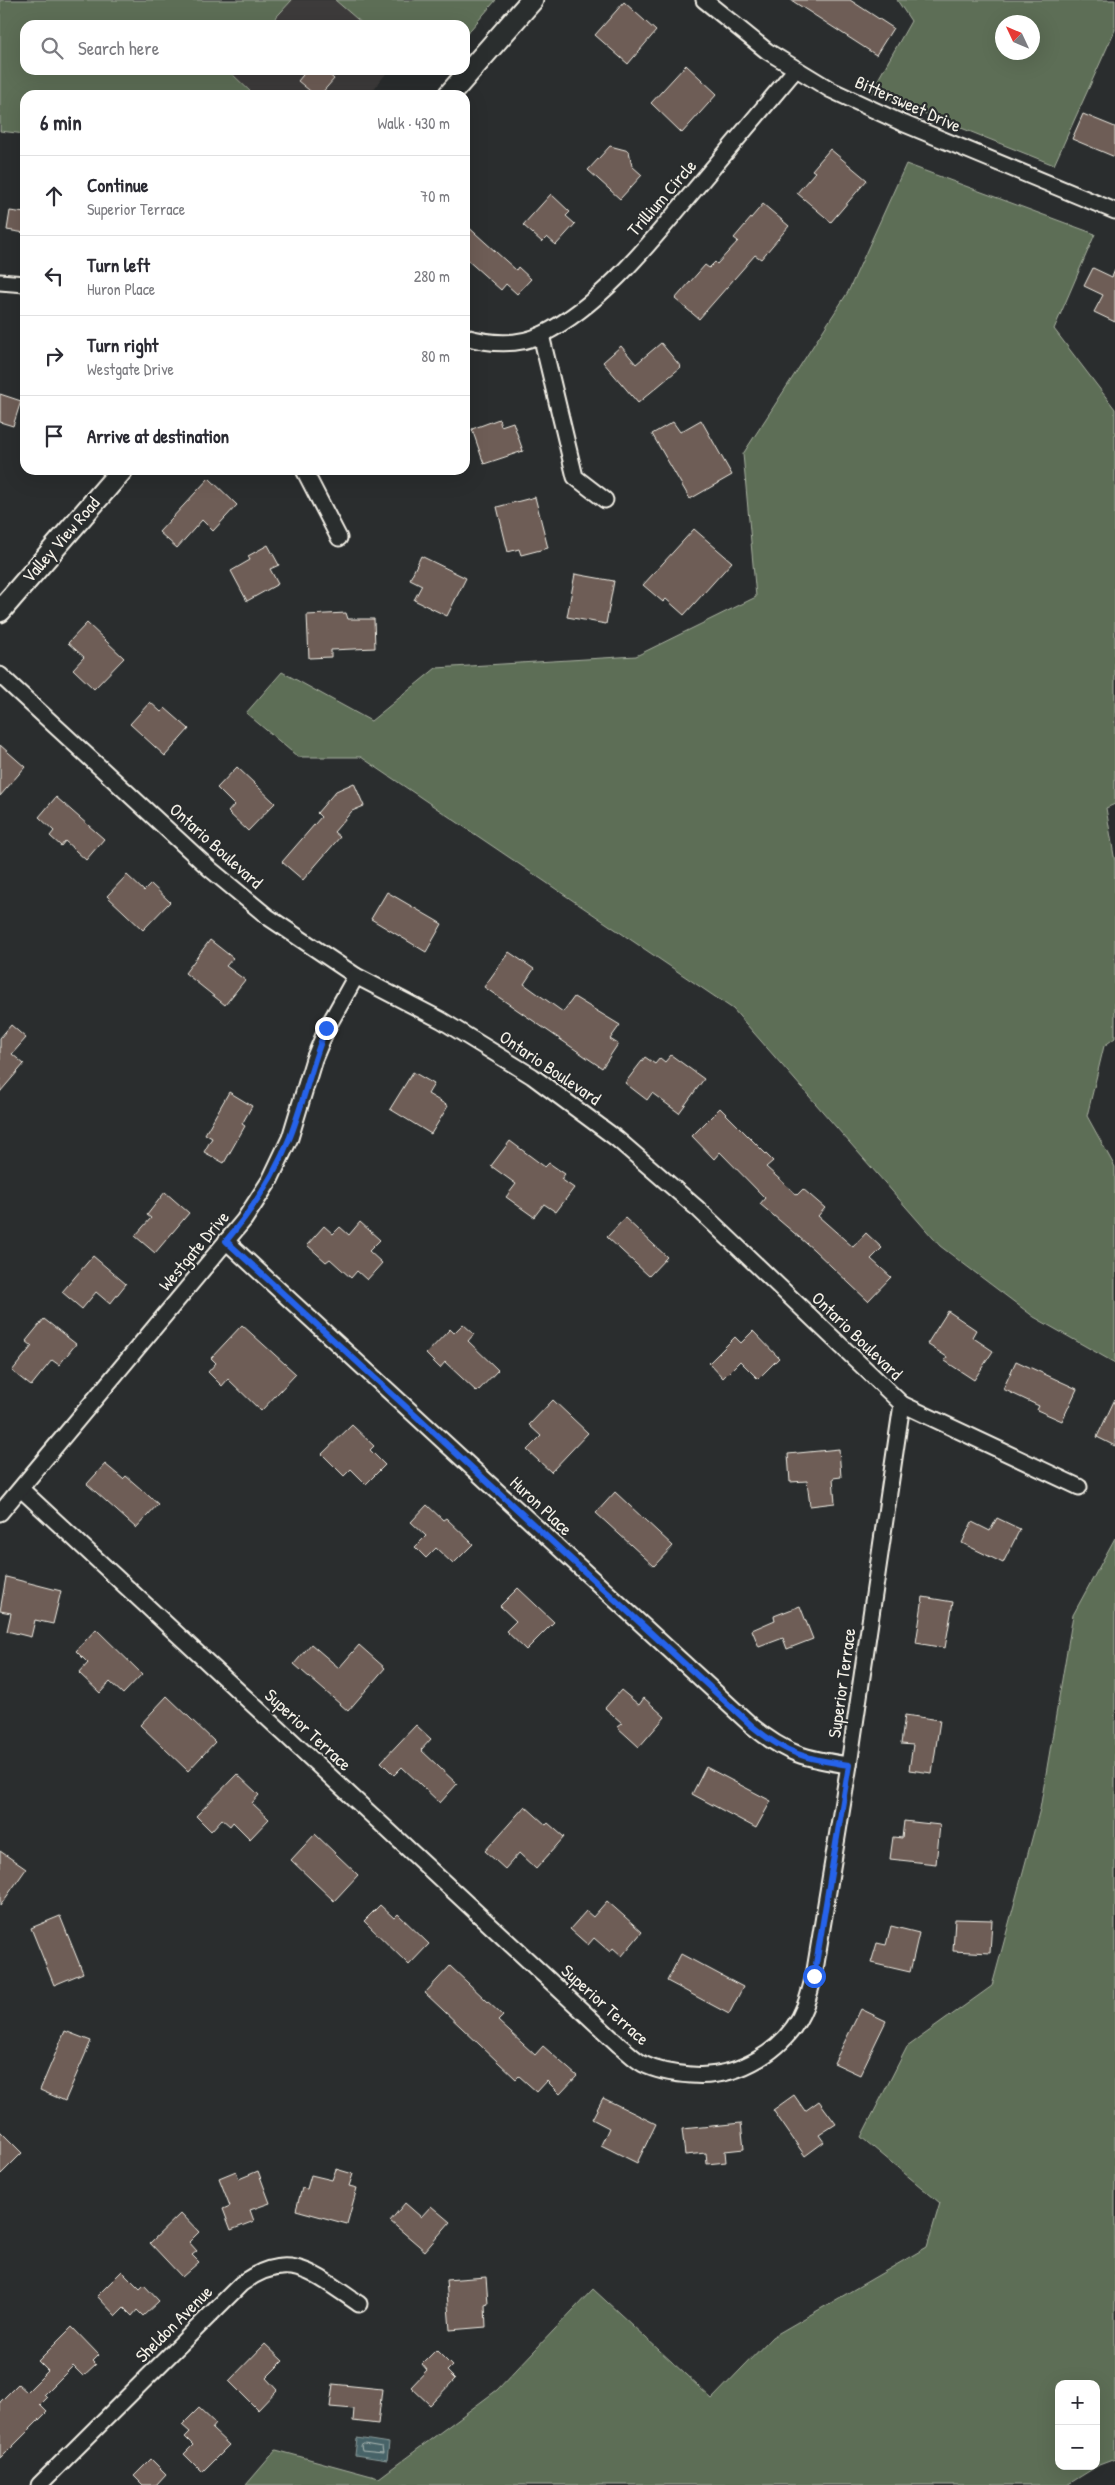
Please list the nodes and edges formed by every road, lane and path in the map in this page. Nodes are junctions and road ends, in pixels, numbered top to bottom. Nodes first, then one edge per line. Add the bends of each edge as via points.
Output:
1 (532, 0) edge
2 (704, 0) edge
3 (796, 69) junction
4 (470, 71) edge
5 (466, 75) edge
6 (453, 90) edge
7 (1115, 211) edge
8 (0, 282) edge
9 (20, 284) edge
10 (541, 335) junction
11 (470, 338) edge
12 (118, 475) edge
13 (307, 475) edge
14 (605, 500) dead end
15 (339, 538) dead end
16 (0, 611) edge
17 (0, 675) edge
18 (356, 976) junction
19 (226, 1241) junction
20 (902, 1404) junction
21 (1079, 1487) dead end
22 (20, 1489) junction
23 (0, 1513) edge
24 (849, 1765) junction
25 (359, 2304) dead end
26 (39, 2485) edge

1 - 4 main road
2 - 3 street, Bittersweet Drive via 767,51
3 - 7 street, Bittersweet Drive via 900,122
3 - 10 street, Trillium Circle via 626,268 580,310
5 - 6 main road
8 - 9 street
10 - 11 street, Trillium Circle via 509,343
10 - 14 street via 575,478
12 - 16 main road, Valley View Road
13 - 15 street
17 - 18 street, Ontario Boulevard via 210,869 268,917
18 - 19 street, Westgate Drive via 326,1028 290,1138 270,1180
18 - 20 street, Ontario Boulevard via 440,1020 524,1071 618,1138 698,1209
19 - 22 street, Westgate Drive
19 - 24 street, Huron Place via 772,1743 795,1755
20 - 21 street, Ontario Boulevard
20 - 24 street, Superior Terrace
22 - 23 street, Westgate Drive
22 - 24 street, Superior Terrace via 597,2024 644,2064 674,2074 705,2076 737,2070 765,2055 788,2033 805,2007 814,1976
25 - 26 street, Sheldon Avenue via 298,2267 279,2266 258,2271 241,2284

